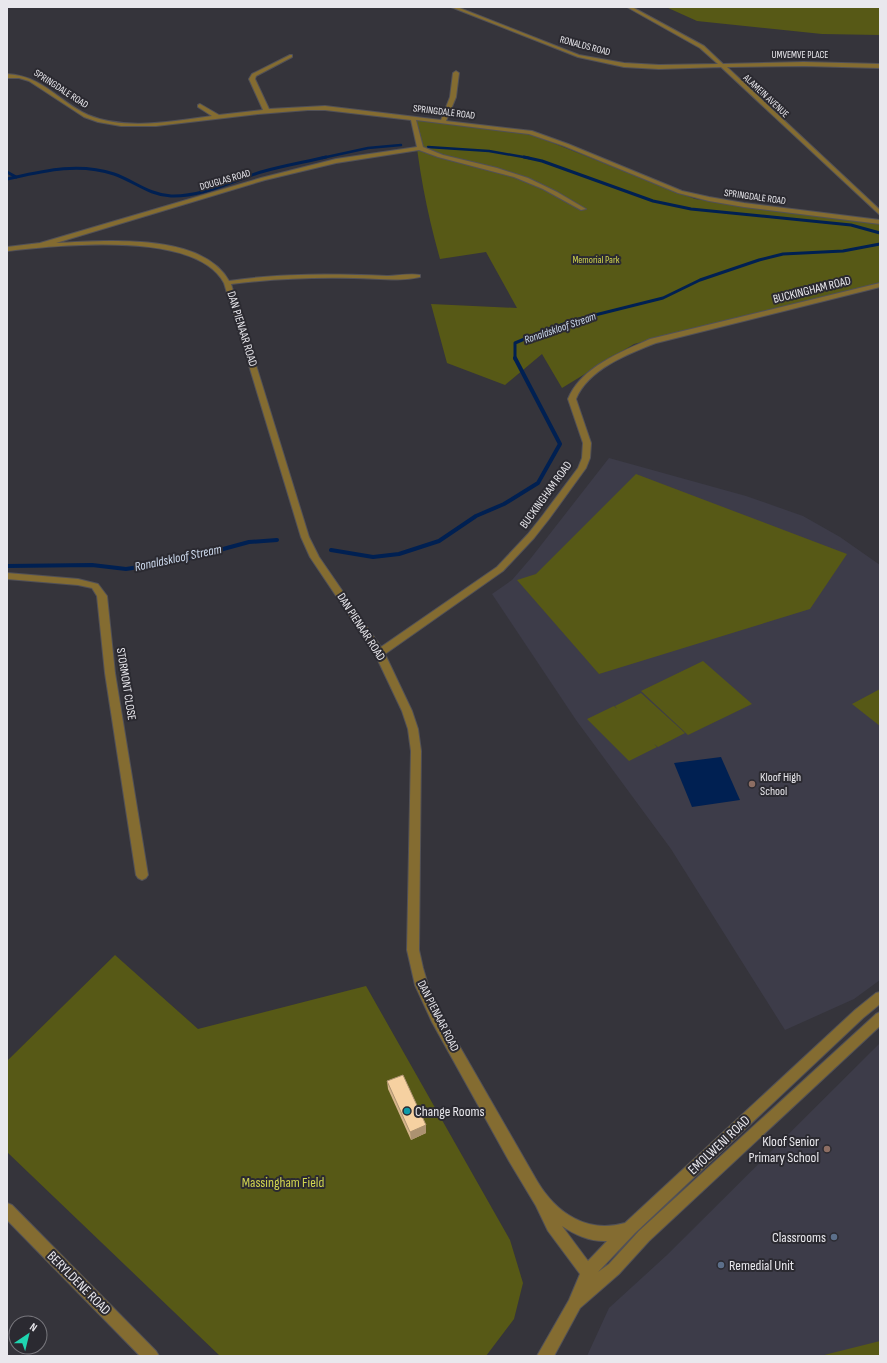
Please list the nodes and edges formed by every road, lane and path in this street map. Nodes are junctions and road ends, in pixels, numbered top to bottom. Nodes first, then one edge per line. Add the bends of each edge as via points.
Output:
1 (452, 7) edge
2 (629, 7) edge
3 (290, 56) dead end
4 (720, 65) junction
5 (880, 66) edge
6 (456, 73) dead end
7 (7, 76) edge
8 (200, 106) dead end
9 (267, 112) junction
10 (218, 117) junction
11 (413, 118) junction
12 (443, 121) junction
13 (420, 148) junction
14 (583, 209) dead end
15 (880, 213) edge
16 (880, 222) edge
17 (41, 245) junction
18 (7, 249) edge
19 (418, 276) dead end
20 (227, 283) junction
21 (880, 285) edge
22 (7, 576) edge
23 (380, 653) junction
24 (142, 875) dead end
25 (880, 997) edge
26 (880, 1018) edge
27 (541, 1201) junction
28 (7, 1210) edge
29 (630, 1228) junction
30 (588, 1272) junction
31 (599, 1283) junction
32 (574, 1305) junction
33 (151, 1356) edge
34 (545, 1356) edge

1 - 4 street, RONALDS ROAD via 563,51 603,61 659,68
2 - 4 street, ALAMEIN AVENUE via 692,41
3 - 9 street via 254,75 252,79
4 - 5 street, UMVEMVE PLACE
4 - 15 street, ALAMEIN AVENUE
6 - 12 street via 453,97
7 - 10 street, SPRINGDALE ROAD via 17,74 30,79 77,112 96,120 137,125
8 - 10 street
9 - 10 street, SPRINGDALE ROAD
9 - 11 street, SPRINGDALE ROAD via 325,108
11 - 12 street, SPRINGDALE ROAD
11 - 13 street
12 - 16 street, SPRINGDALE ROAD via 530,132 697,197 744,206
13 - 14 street via 434,155 536,182
13 - 17 street, DOUGLAS ROAD via 297,170
17 - 18 street, DOUGLAS ROAD
17 - 20 street, DAN PIENAAR ROAD via 137,244 165,248 189,253 205,261 219,271
19 - 20 street via 402,279 285,276
20 - 23 street, DAN PIENAAR ROAD via 305,537 315,557
21 - 23 street, BUCKINGHAM ROAD via 653,341 629,352 590,376 577,387 572,399 587,443 586,458 582,468 546,517 500,569
22 - 24 street, STORMONT CLOSE via 78,582 95,586 102,596 110,673
23 - 27 street, DAN PIENAAR ROAD via 407,711 416,751 413,950 416,969 435,1013
25 - 29 street, EMOLWENI ROAD
26 - 31 street, EMOLWENI ROAD via 644,1236
27 - 29 street, DAN PIENAAR ROAD via 576,1228 598,1235 613,1235
27 - 30 street, DAN PIENAAR ROAD via 554,1226
28 - 33 street, BERYLDENE ROAD
29 - 30 street, EMOLWENI ROAD
30 - 31 street, DAN PIENAAR ROAD
30 - 32 street, EMOLWENI ROAD
31 - 32 street, EMOLWENI ROAD
32 - 34 street, EMOLWENI ROAD

